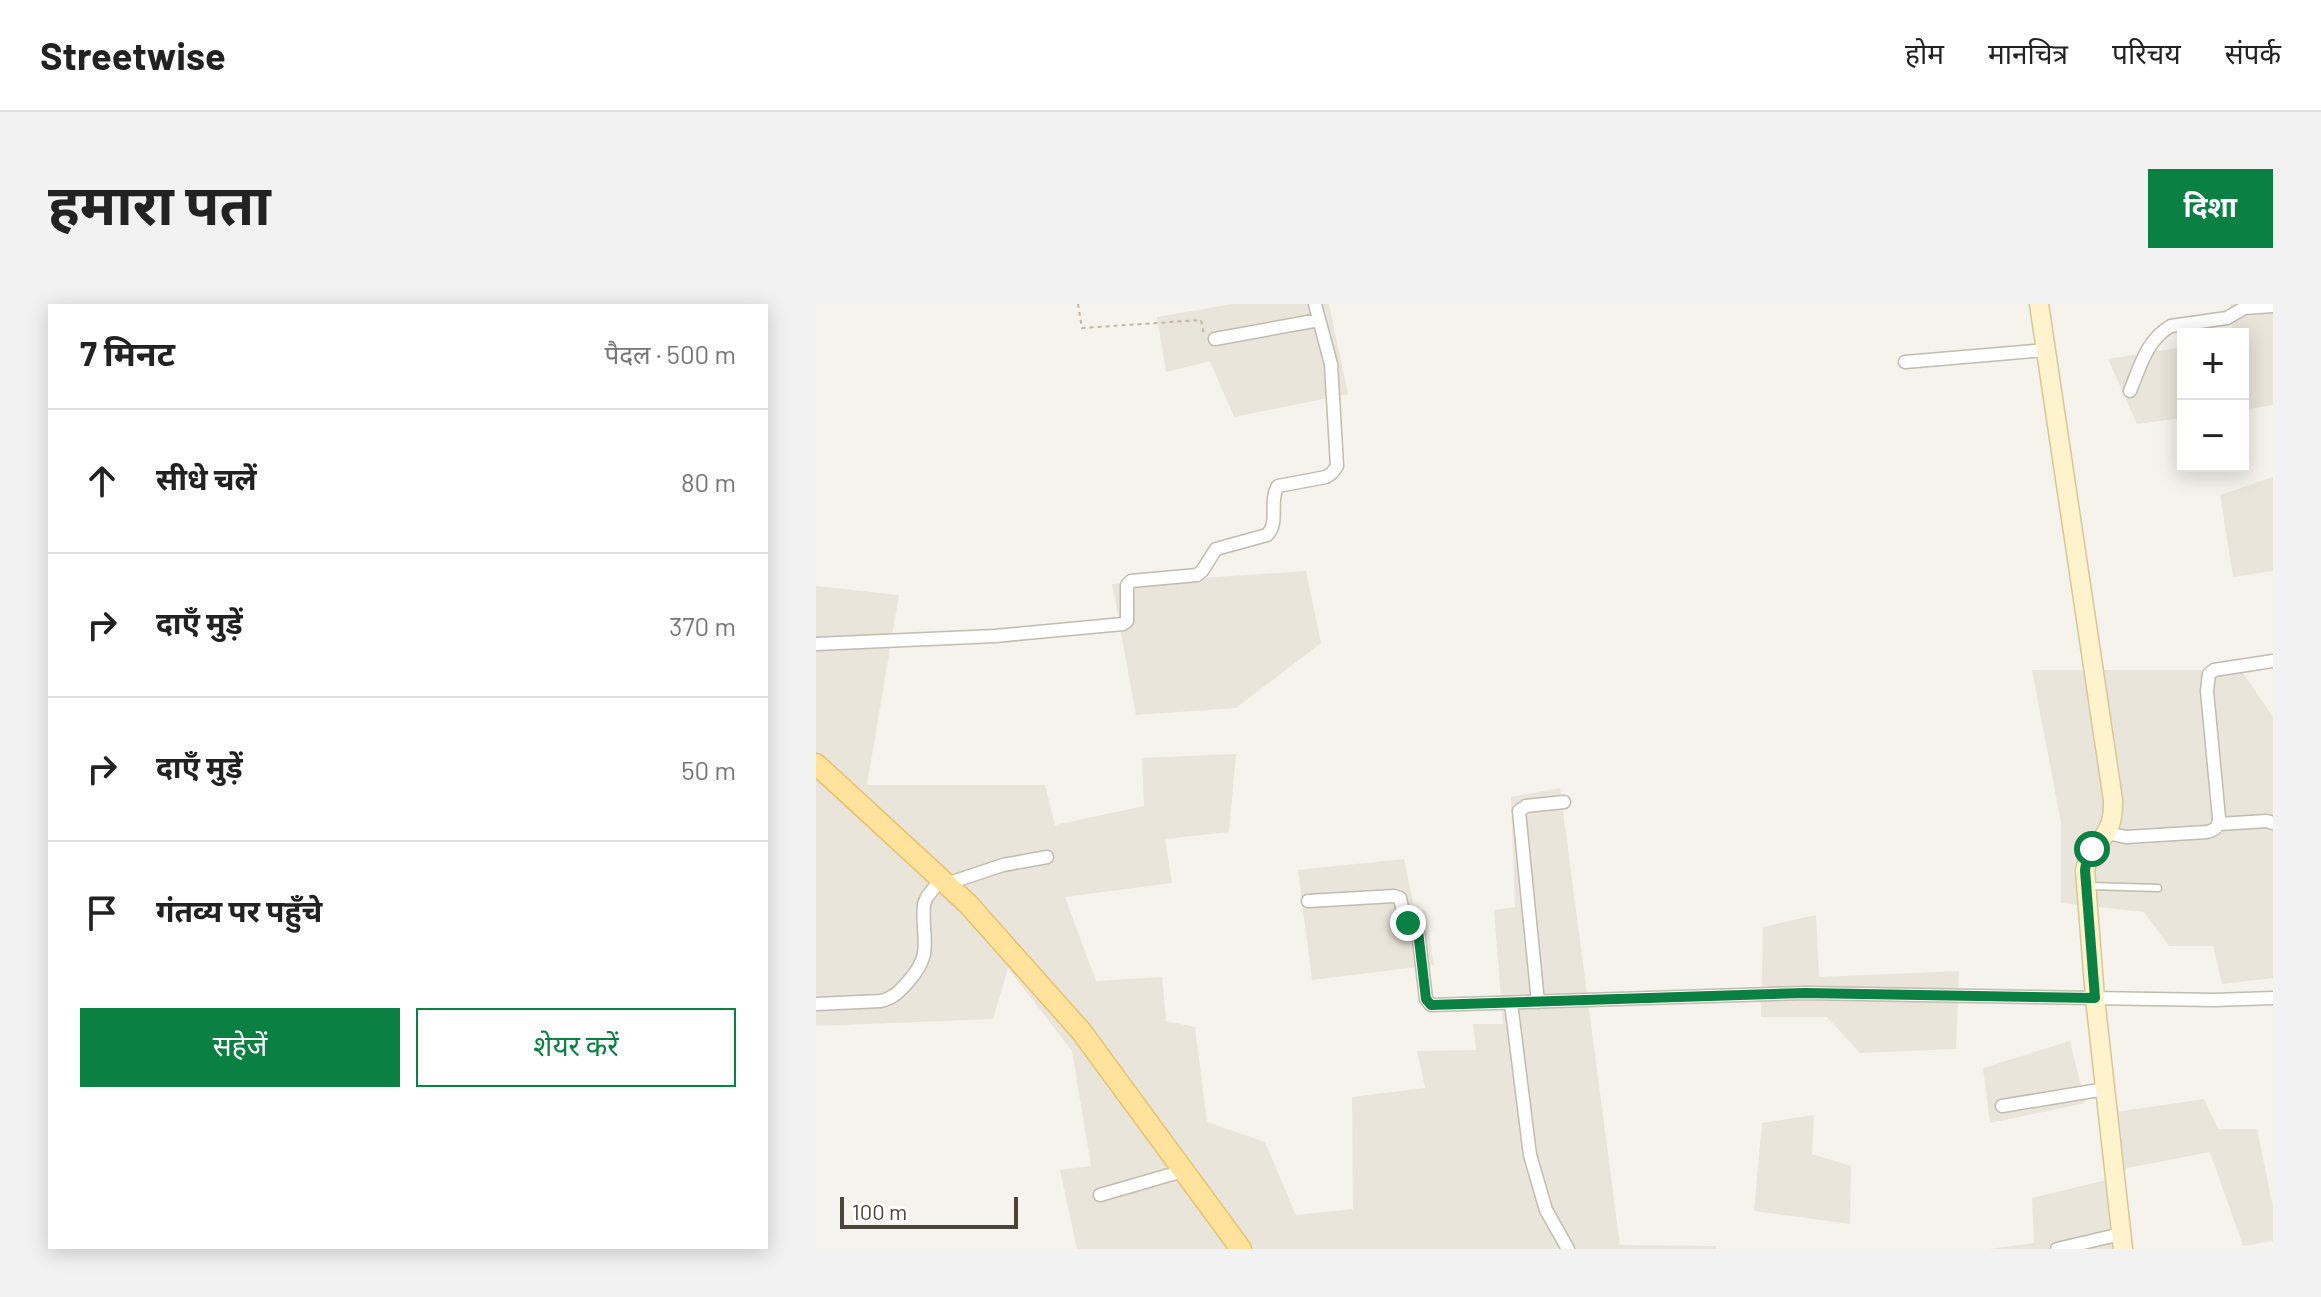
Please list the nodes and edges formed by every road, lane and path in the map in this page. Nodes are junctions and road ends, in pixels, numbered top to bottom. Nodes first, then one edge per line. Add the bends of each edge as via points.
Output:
1 (1078, 304) edge
2 (1315, 304) edge
3 (2039, 304) edge
4 (2273, 306) edge
5 (1319, 320) junction
6 (1215, 339) joint
7 (2046, 350) junction
8 (1905, 362) dead end
9 (2130, 391) dead end
10 (816, 644) edge
11 (2273, 661) edge
12 (816, 764) edge
13 (1564, 802) dead end
14 (2273, 823) edge
15 (2219, 824) junction
16 (2107, 833) junction
17 (1047, 857) dead end
18 (943, 881) junction
19 (2086, 886) junction
20 (2158, 888) dead end
21 (1308, 901) dead end
22 (2095, 998) junction
23 (2273, 998) edge
24 (1538, 1002) junction
25 (1511, 1003) junction
26 (816, 1004) edge
27 (2105, 1089) junction
28 (2002, 1106) dead end
29 (1183, 1171) junction
30 (1100, 1195) dead end
31 (2122, 1241) edge
32 (1241, 1249) edge
33 (1568, 1249) edge
34 (2057, 1249) edge

1 - 6 path via 1082,328 1201,320 1205,337
2 - 5 street
3 - 7 street
4 - 9 street via 2244,308 2227,318 2164,330 2144,356
5 - 6 street
5 - 10 street via 1331,364 1337,466 1326,477 1278,486 1274,523 1267,535 1216,549 1197,575 1131,581 1123,624
7 - 8 street
7 - 16 street via 2113,800
11 - 15 street via 2209,674
12 - 18 main road
13 - 24 street via 1519,811
14 - 15 street
15 - 16 street via 2207,832 2126,837
16 - 19 street via 2087,858
17 - 18 street
18 - 26 street via 924,904 924,958 891,999
18 - 29 main road via 1081,1031
19 - 20 lane
19 - 22 street
21 - 25 street via 1398,896 1405,922 1418,931 1428,1003
22 - 23 street
22 - 24 street via 1805,993
22 - 27 street
24 - 25 street
25 - 33 street via 1530,1155 1546,1210
27 - 28 street
27 - 31 street
29 - 30 street
29 - 32 main road
31 - 34 street

